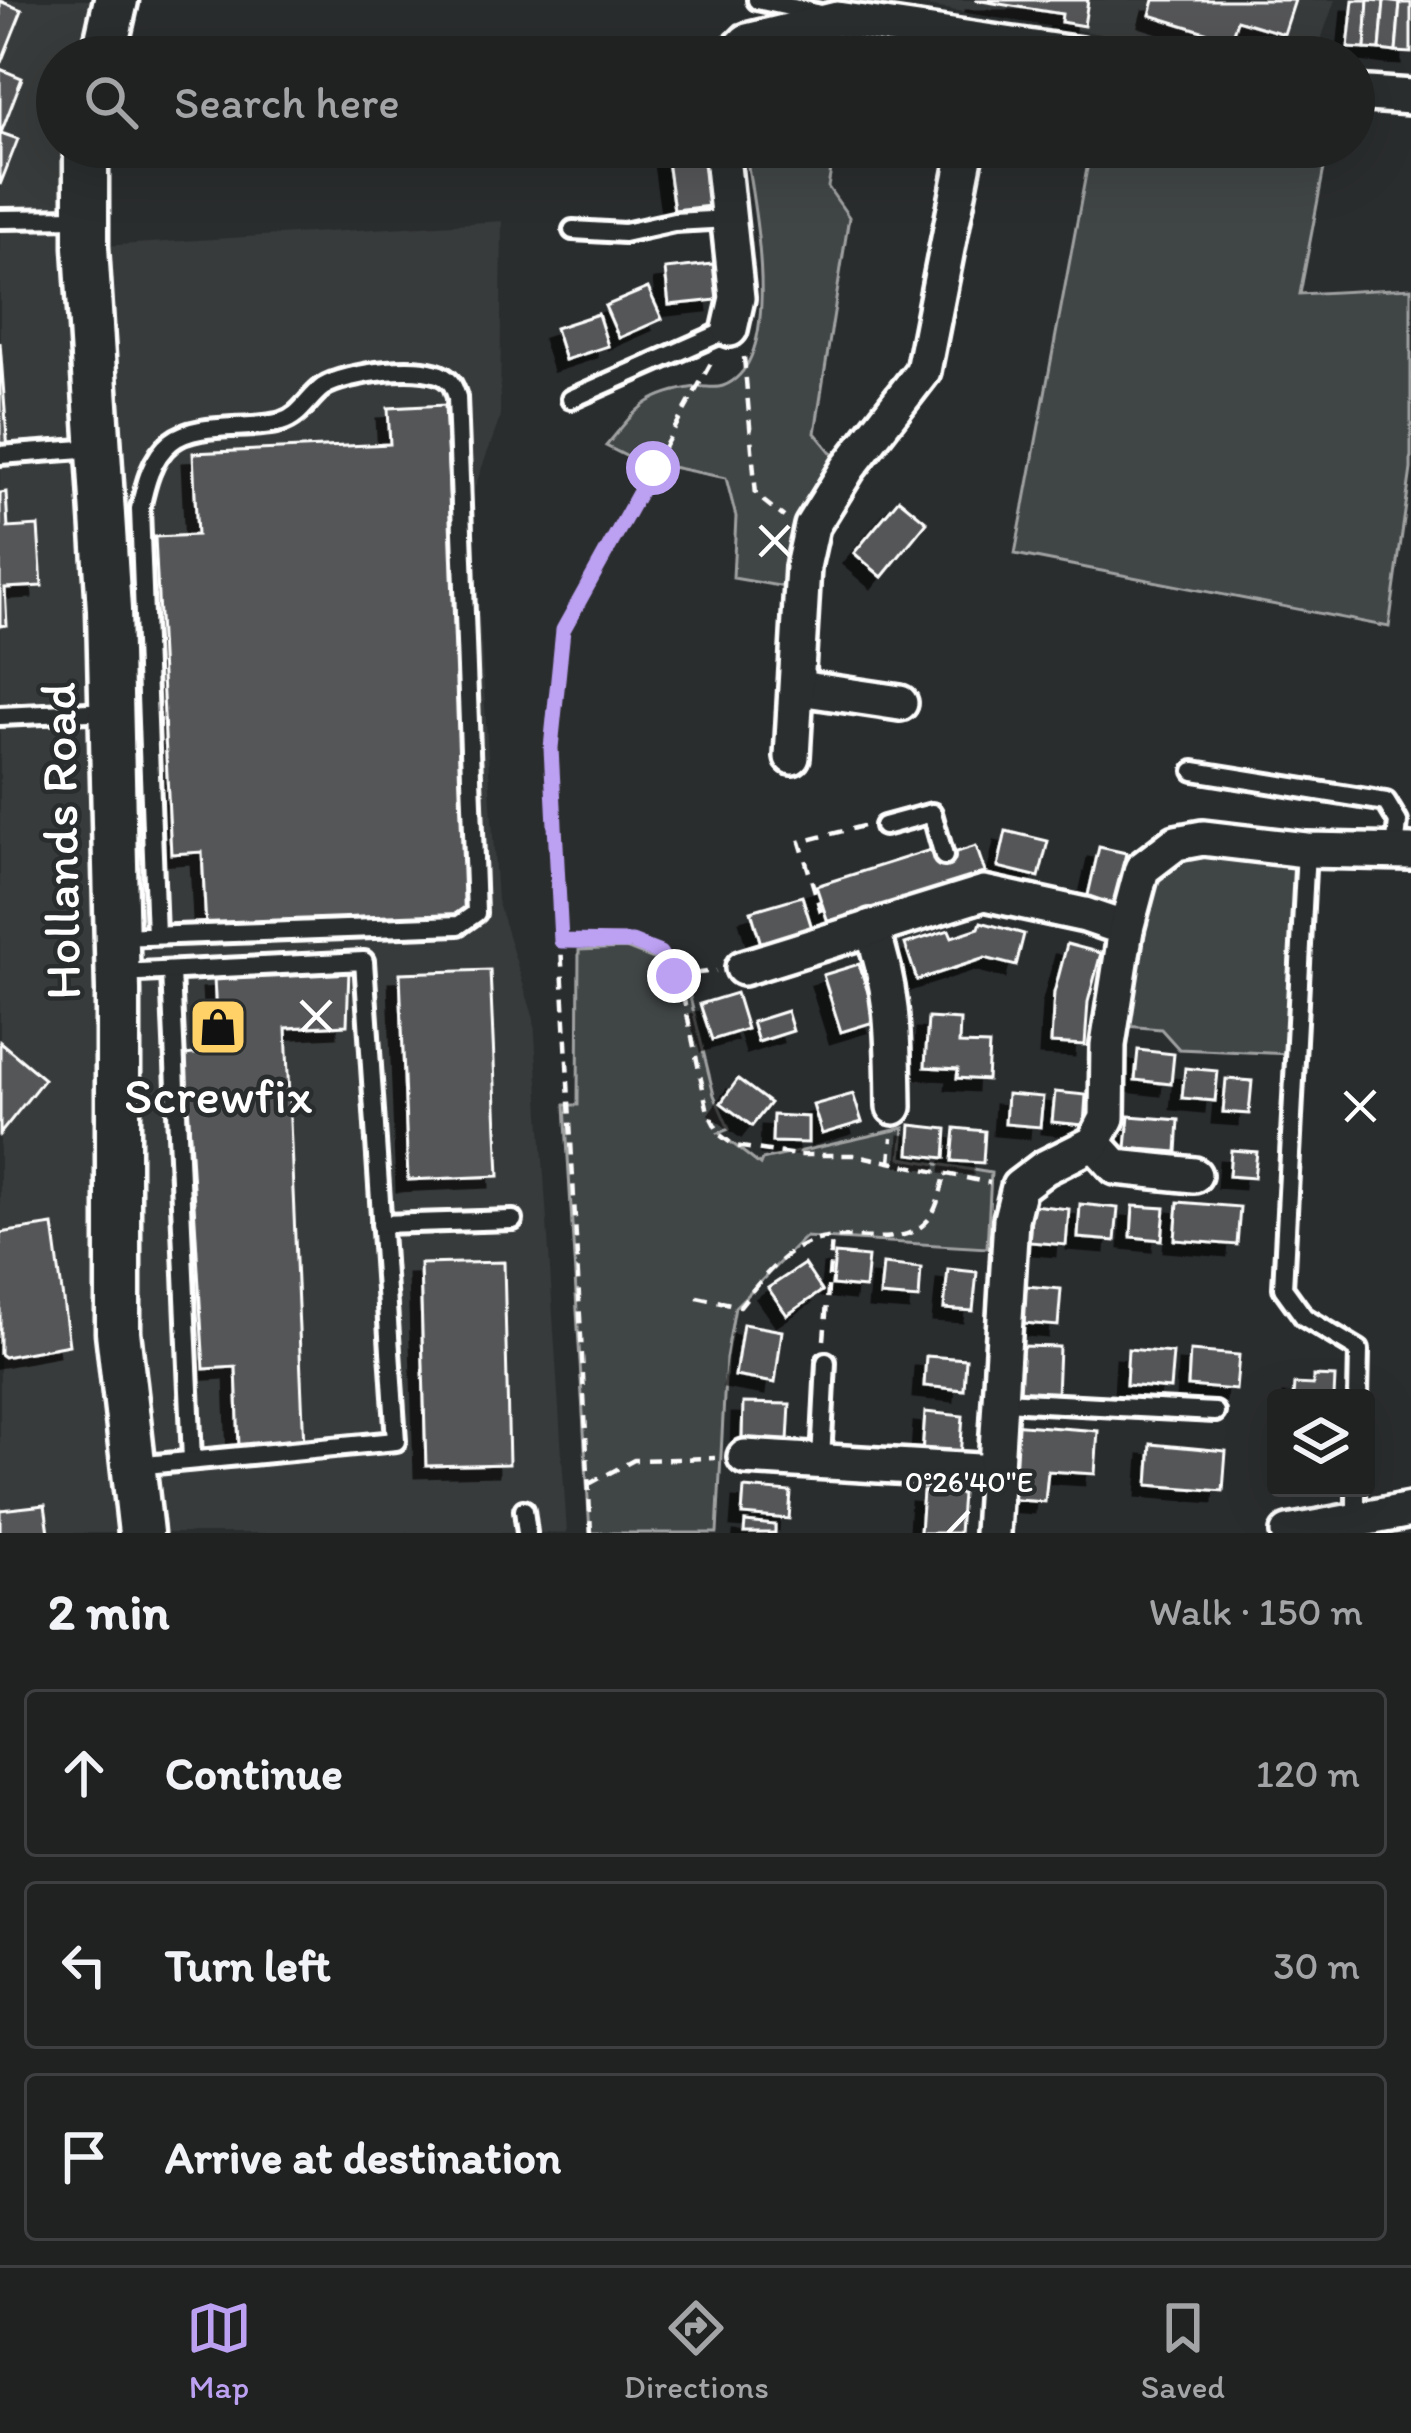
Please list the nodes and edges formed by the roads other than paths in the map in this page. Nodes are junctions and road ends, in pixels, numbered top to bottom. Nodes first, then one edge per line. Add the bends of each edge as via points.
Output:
1 (116, 0) edge
2 (757, 0) edge
3 (850, 20) junction
4 (108, 36) edge
5 (772, 36) edge
6 (925, 36) edge
7 (1375, 95) edge
8 (1411, 98) edge
9 (86, 168) edge
10 (723, 168) edge
11 (963, 168) edge
12 (86, 218) junction
13 (0, 219) edge
14 (729, 219) junction
15 (572, 230) dead end
16 (733, 314) joint
17 (571, 399) dead end
18 (97, 448) junction
19 (0, 455) edge
20 (799, 688) junction
21 (900, 703) dead end
22 (112, 711) junction
23 (0, 716) edge
24 (792, 757) dead end
25 (1194, 771) dead end
26 (884, 826) road end
27 (1306, 850) junction
28 (1403, 851) edge
29 (944, 856) dead end
30 (871, 927) junction
31 (1126, 929) junction
32 (130, 948) junction
33 (742, 968) road end
34 (172, 970) junction
35 (894, 1107) dead end
36 (1094, 1143) junction
37 (1194, 1175) dead end
38 (513, 1220) dead end
39 (381, 1224) junction
40 (826, 1362) road end
41 (1358, 1389) edge
42 (1002, 1401) junction
43 (1215, 1412) dead end
44 (745, 1457) road end
45 (192, 1460) junction
46 (821, 1460) junction
47 (134, 1466) junction
48 (994, 1472) junction
49 (1356, 1503) edge
50 (524, 1510) dead end
51 (1411, 1510) edge
52 (142, 1533) edge
53 (527, 1533) edge
54 (992, 1533) edge
55 (1288, 1533) edge

1 - 4 street
2 - 3 lane
3 - 5 street
3 - 6 street
7 - 8 street
9 - 12 street, Hollands Road
10 - 14 street
11 - 20 street via 923,371 812,526
12 - 13 lane
12 - 18 street, Hollands Road
14 - 15 lane via 624,233
14 - 16 street
16 - 17 lane
18 - 19 lane
18 - 22 street, Hollands Road
20 - 21 street
20 - 24 street
22 - 23 lane
22 - 32 street, Hollands Road
25 - 28 lane via 1386,802
26 - 29 lane via 932,813
27 - 28 street
27 - 31 street via 1203,838 1176,843 1142,869
27 - 41 lane via 1283,1288 1304,1317 1359,1350
30 - 31 street via 955,893 983,893
30 - 33 street
30 - 35 street via 893,1010
31 - 36 street via 1108,1045 1108,1118
32 - 32 lane via 459,925 476,913 458,398 438,374 344,375 288,421 173,440 147,478
32 - 34 lane
32 - 47 street, Hollands Road via 118,1332
34 - 39 lane via 364,961
34 - 45 lane
36 - 37 street via 1116,1167
36 - 42 street via 1019,1187
38 - 39 lane
39 - 45 lane via 396,1441
40 - 46 lane
42 - 43 lane
42 - 48 street
44 - 46 street
45 - 47 lane
46 - 48 street
47 - 52 street, Hollands Road
48 - 54 street
49 - 51 street
49 - 55 street
50 - 53 lane

